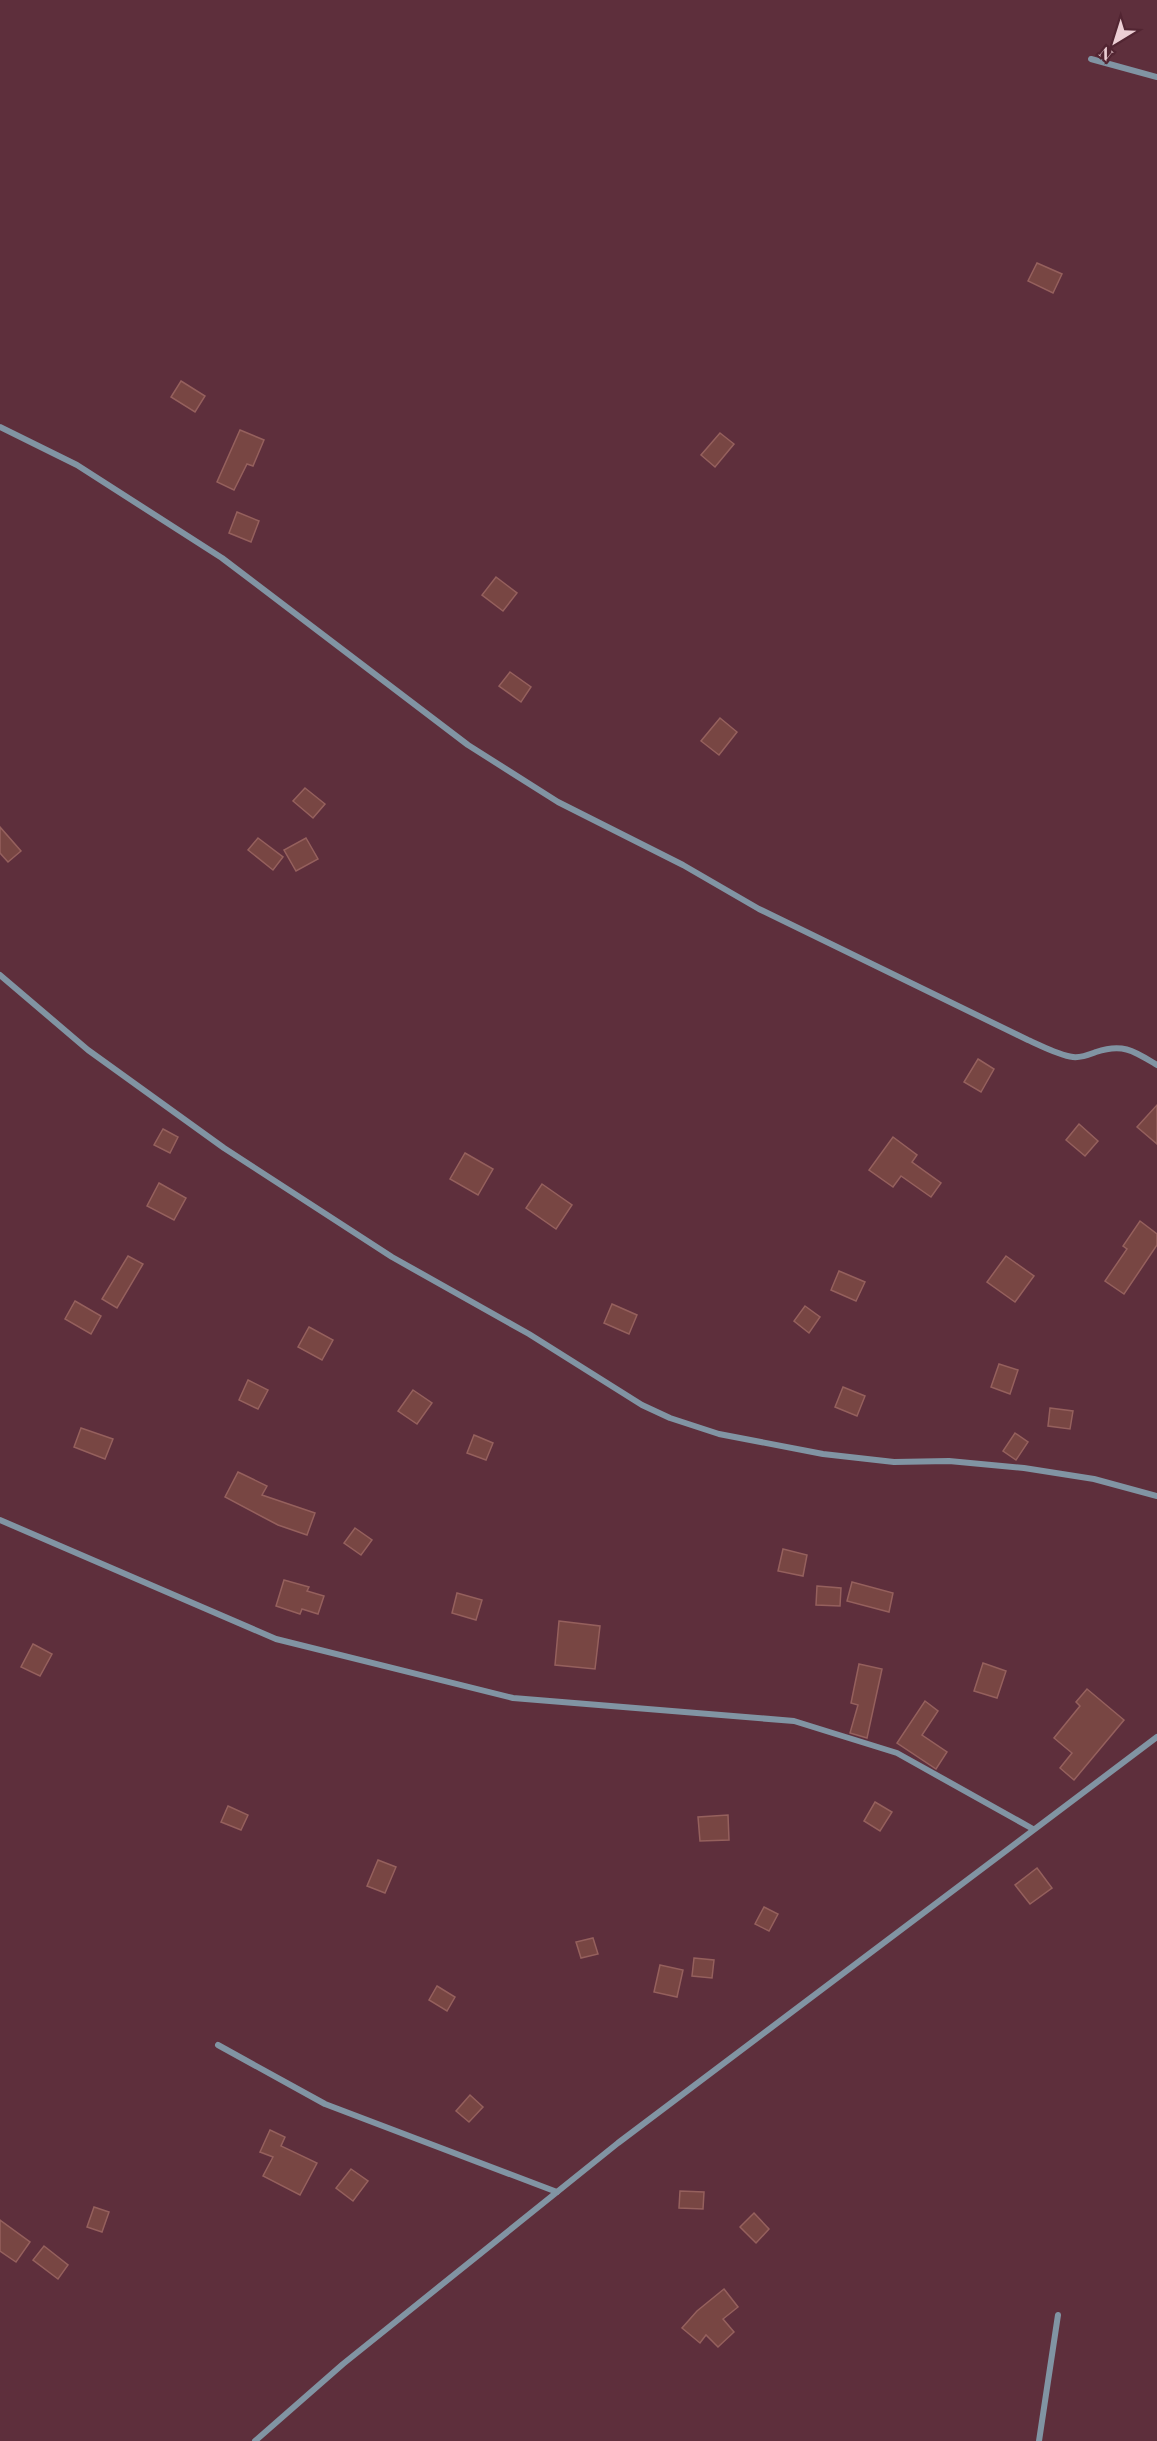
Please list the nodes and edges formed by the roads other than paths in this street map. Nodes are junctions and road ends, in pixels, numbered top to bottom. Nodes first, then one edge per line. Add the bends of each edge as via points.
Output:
1 (1091, 59) dead end
2 (1157, 77) edge
3 (0, 427) edge
4 (0, 975) edge
5 (1157, 1065) edge
6 (1157, 1496) edge
7 (0, 1520) edge
8 (1157, 1737) edge
9 (1033, 1829) junction
10 (218, 2045) dead end
11 (556, 2192) junction
12 (1058, 2314) dead end
13 (255, 2441) edge
14 (1040, 2441) edge

1 - 2 street
3 - 5 street via 77,465 222,558 468,745 558,802 683,865 759,909 1028,1040 1074,1057 1121,1047
4 - 6 street via 88,1050 224,1148 392,1257 670,1418 718,1434 823,1454 894,1462 949,1461 1024,1468 1094,1479
7 - 9 street via 276,1639 513,1698 794,1721 897,1753
8 - 9 street
9 - 11 street
10 - 11 street via 325,2104
11 - 13 street via 343,2364
12 - 14 street

